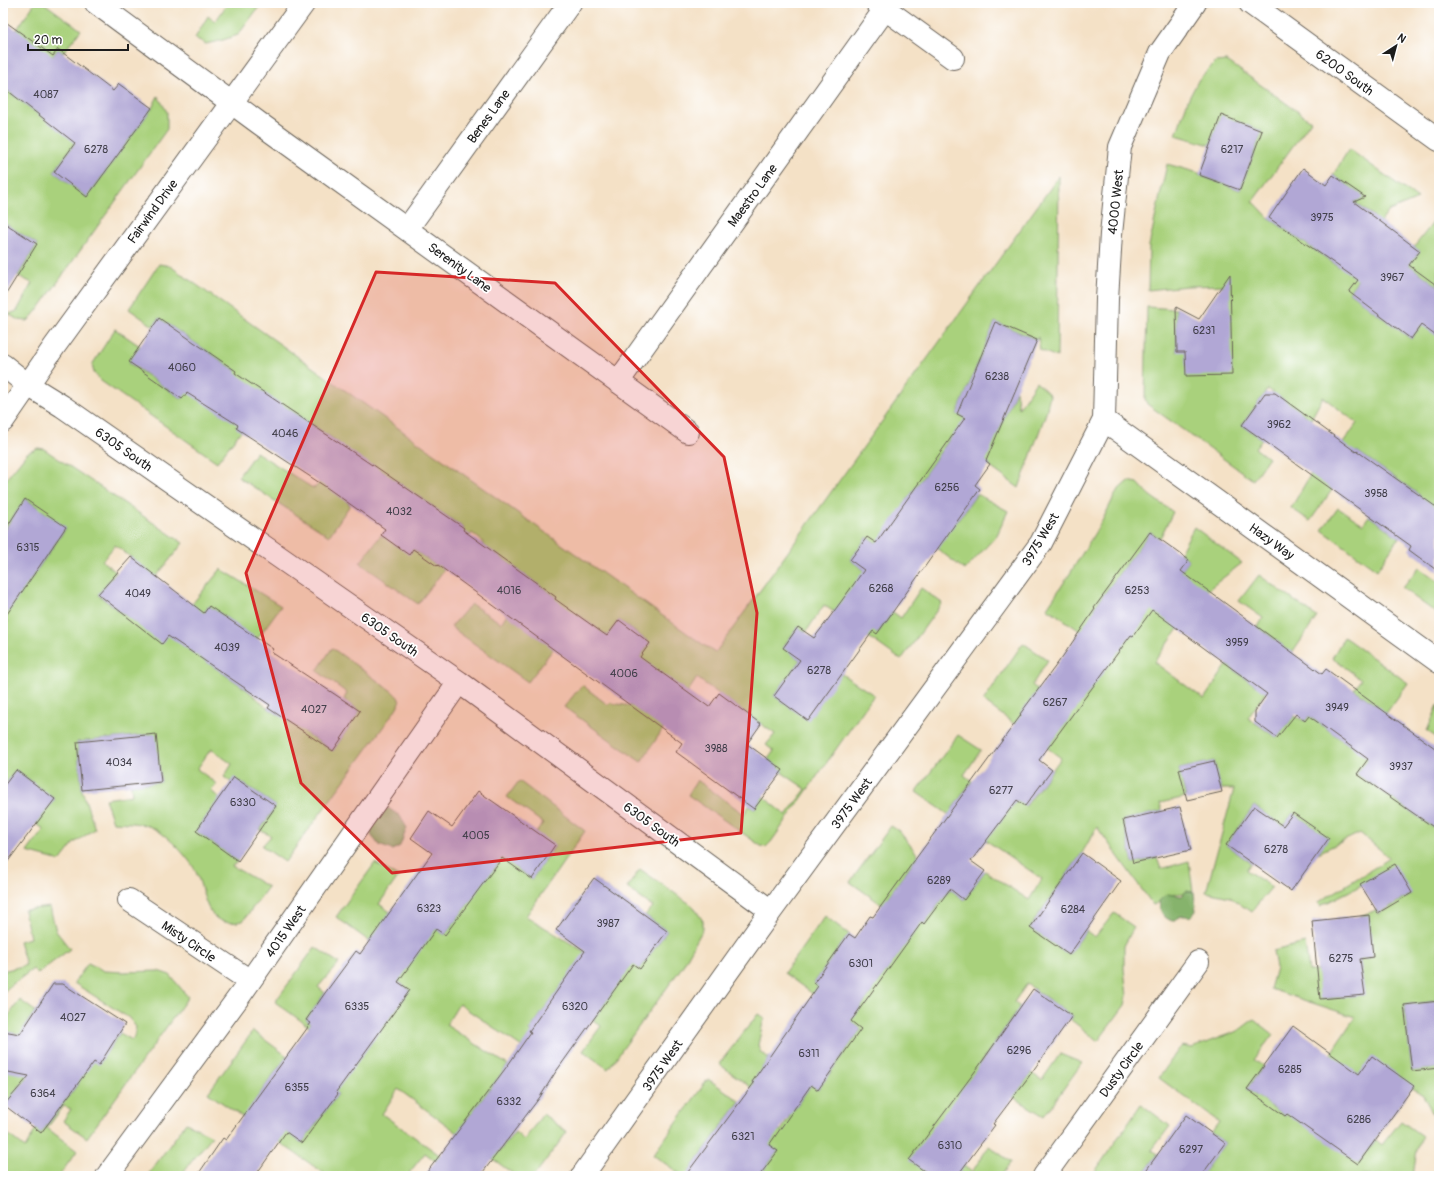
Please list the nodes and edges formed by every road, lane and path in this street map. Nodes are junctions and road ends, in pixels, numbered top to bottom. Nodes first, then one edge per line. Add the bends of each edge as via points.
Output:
1 (96, 3) edge
2 (304, 3) edge
3 (570, 3) edge
4 (1195, 3) edge
5 (1250, 3) edge
6 (881, 6) edge
7 (953, 58) dead end
8 (231, 103) junction
9 (1439, 140) edge
10 (407, 229) junction
11 (3, 365) edge
12 (618, 382) junction
13 (28, 385) junction
14 (1104, 420) junction
15 (3, 421) edge
16 (688, 432) dead end
17 (1439, 662) edge
18 (459, 682) junction
19 (129, 900) dead end
20 (771, 911) junction
21 (1198, 962) dead end
22 (250, 982) junction
23 (107, 1176) edge
24 (582, 1176) edge
25 (1044, 1176) edge

1 - 8 street, Serenity Lane
2 - 8 street, Fairwind Drive
3 - 10 street, Benes Lane
4 - 14 street, 4000 West via 1160,53 1120,147 1107,299
5 - 9 street, 6200 South
6 - 7 street
6 - 12 street, Maestro Lane
8 - 10 street, Serenity Lane
8 - 13 street, Fairwind Drive
10 - 12 street, Serenity Lane
11 - 13 street, 6305 South
12 - 16 street, Serenity Lane
13 - 15 street, Fairwind Drive
13 - 18 street, 6305 South via 62,406
14 - 17 street, Hazy Way
14 - 20 street, 3975 West via 1041,542
18 - 20 street, 6305 South
18 - 22 street, 4015 West
19 - 22 street, Misty Circle
20 - 24 street, 3975 West
21 - 25 street, Dusty Circle
22 - 23 street, 4015 West

